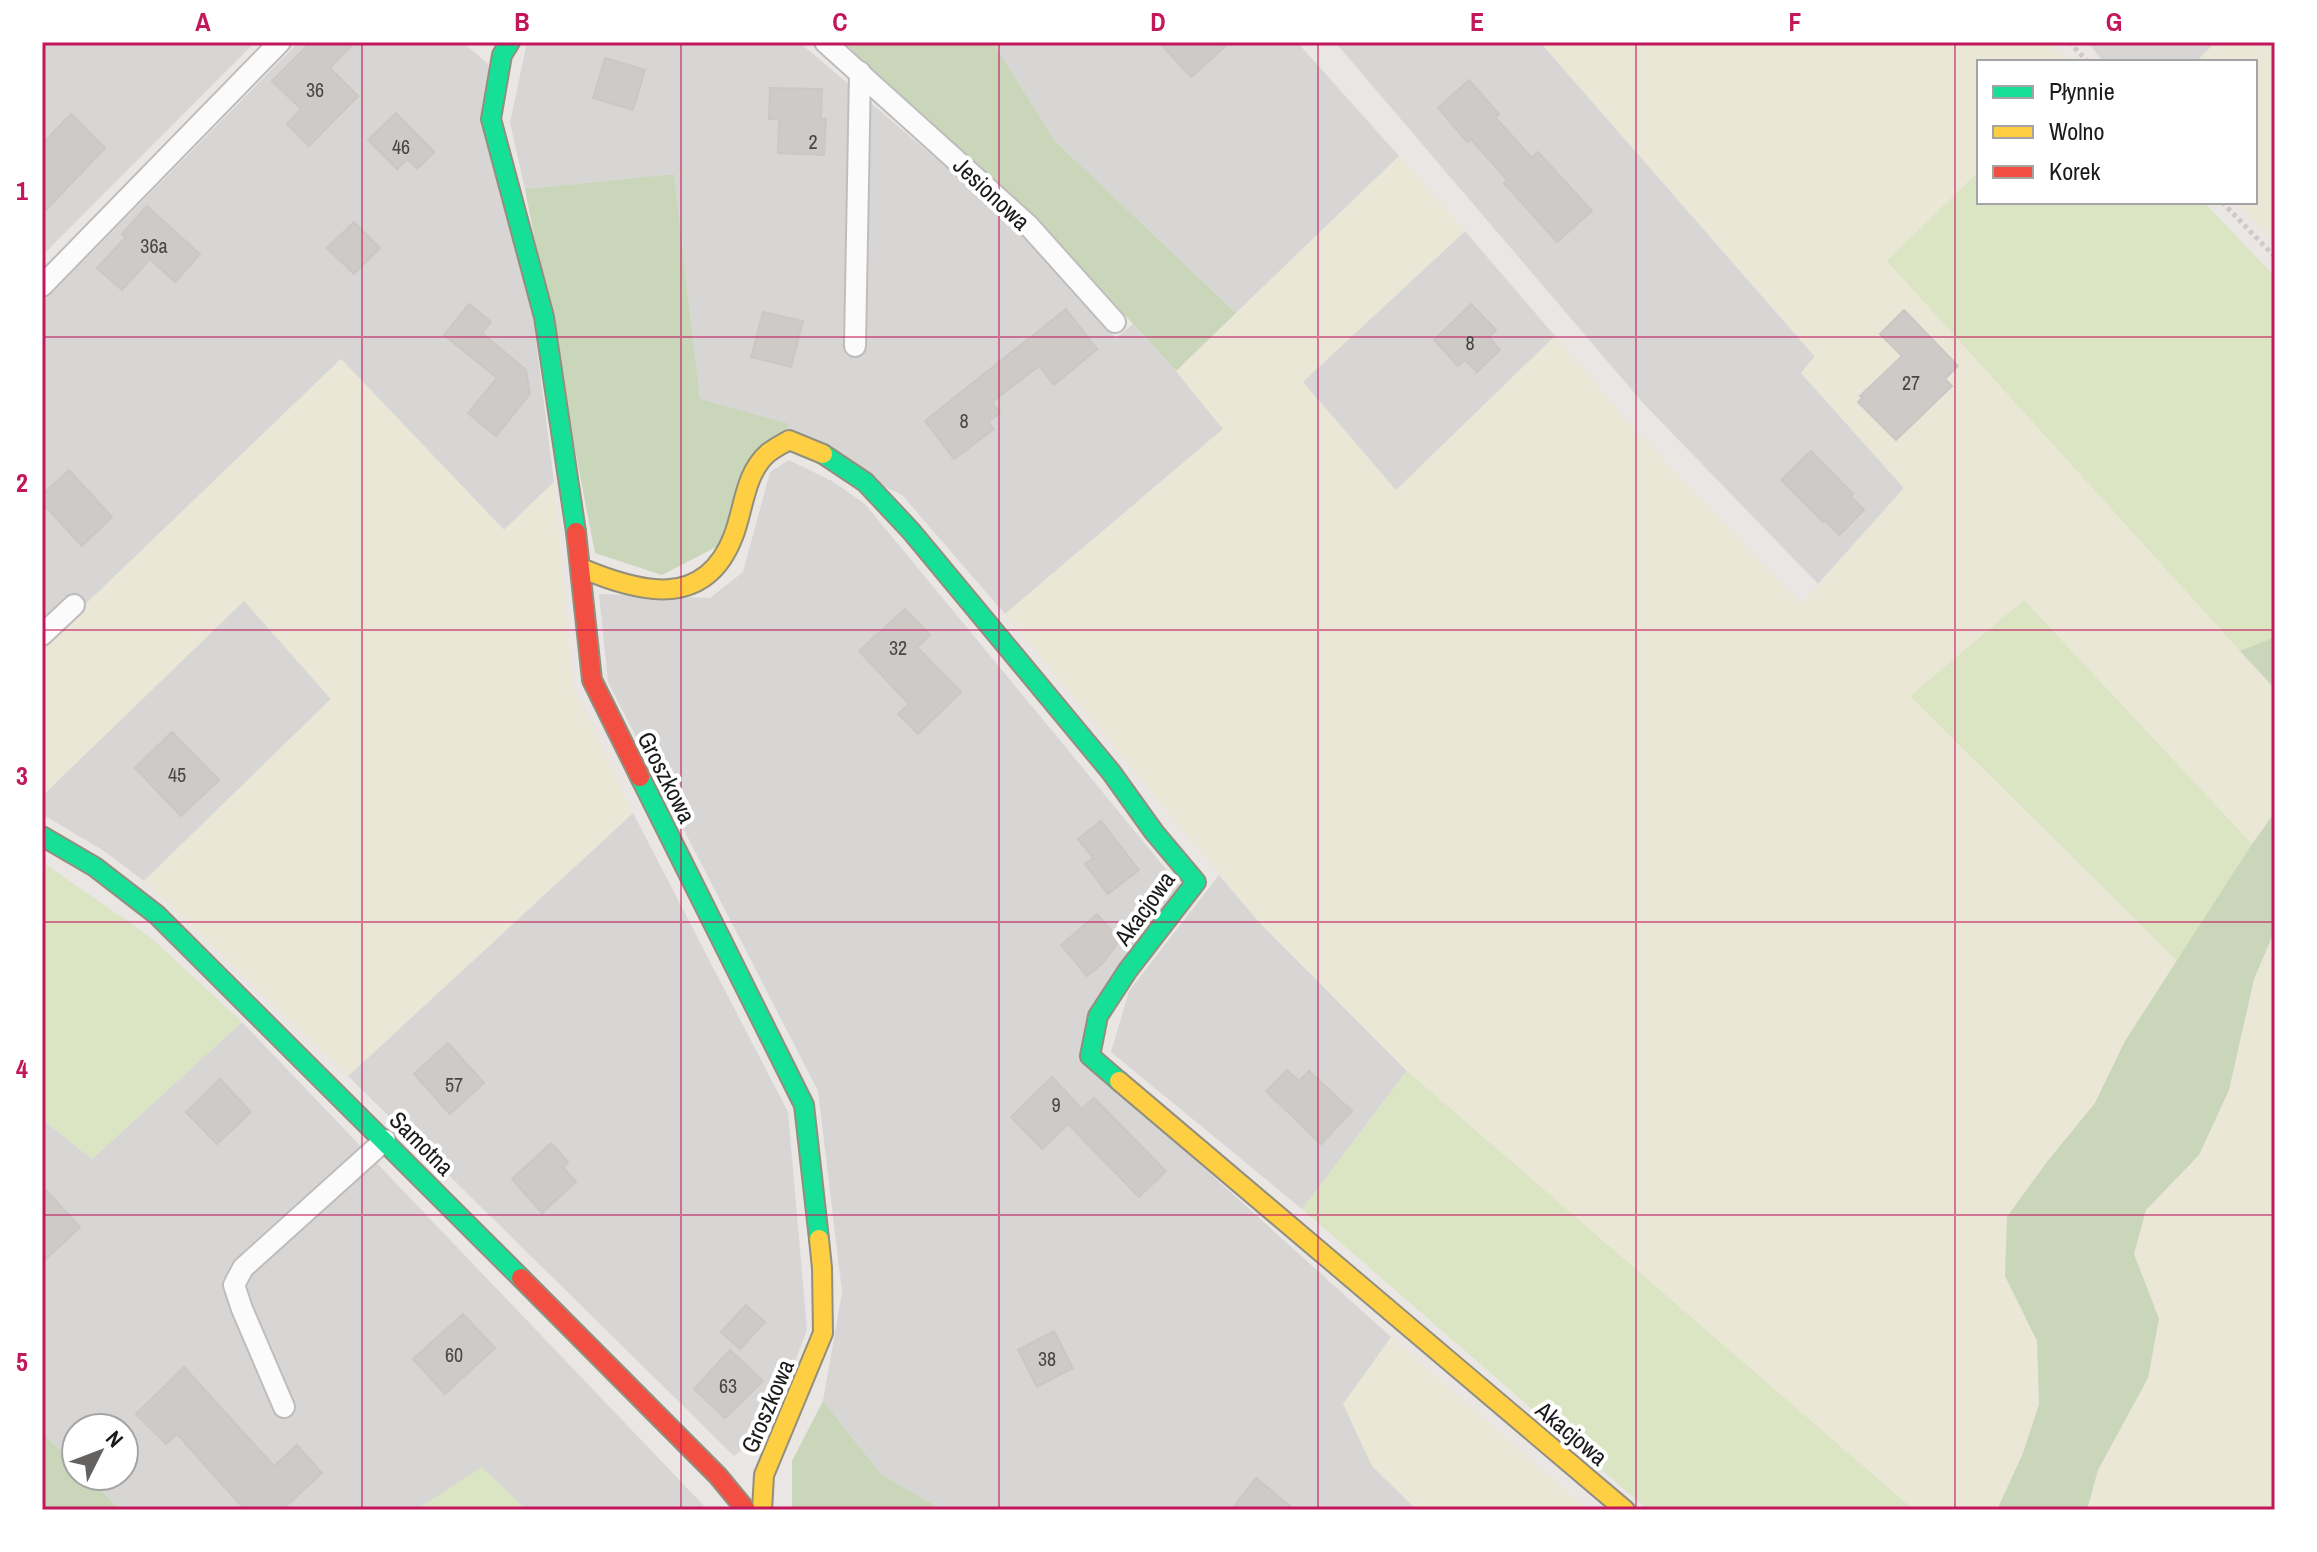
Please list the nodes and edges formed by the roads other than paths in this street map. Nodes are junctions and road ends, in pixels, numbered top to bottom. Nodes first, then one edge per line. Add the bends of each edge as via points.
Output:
1 (280, 42) edge
2 (510, 42) edge
3 (825, 42) edge
4 (860, 72) junction
5 (42, 286) edge
6 (1115, 322) dead end
7 (855, 346) dead end
8 (581, 568) junction
9 (74, 605) dead end
10 (42, 635) edge
11 (42, 836) edge
12 (385, 1140) junction
13 (284, 1407) dead end
14 (746, 1510) edge
15 (762, 1510) edge
16 (1625, 1510) edge

1 - 5 lane
2 - 8 street, Groszkowa via 502,55 491,119 544,317
3 - 4 lane, Jesionowa
4 - 6 lane, Jesionowa via 1028,225
4 - 7 lane
8 - 15 street, Groszkowa via 592,680 804,1105 822,1268 823,1333 764,1475
8 - 16 street, Akacjowa via 630,586 662,590 709,575 733,539 752,475 768,454 789,440 819,451 865,482 1029,671 1196,882 1098,1016 1090,1056
9 - 10 lane
11 - 12 street, Samotna via 95,867 157,915
12 - 13 lane via 243,1268 234,1285
12 - 14 street, Samotna

